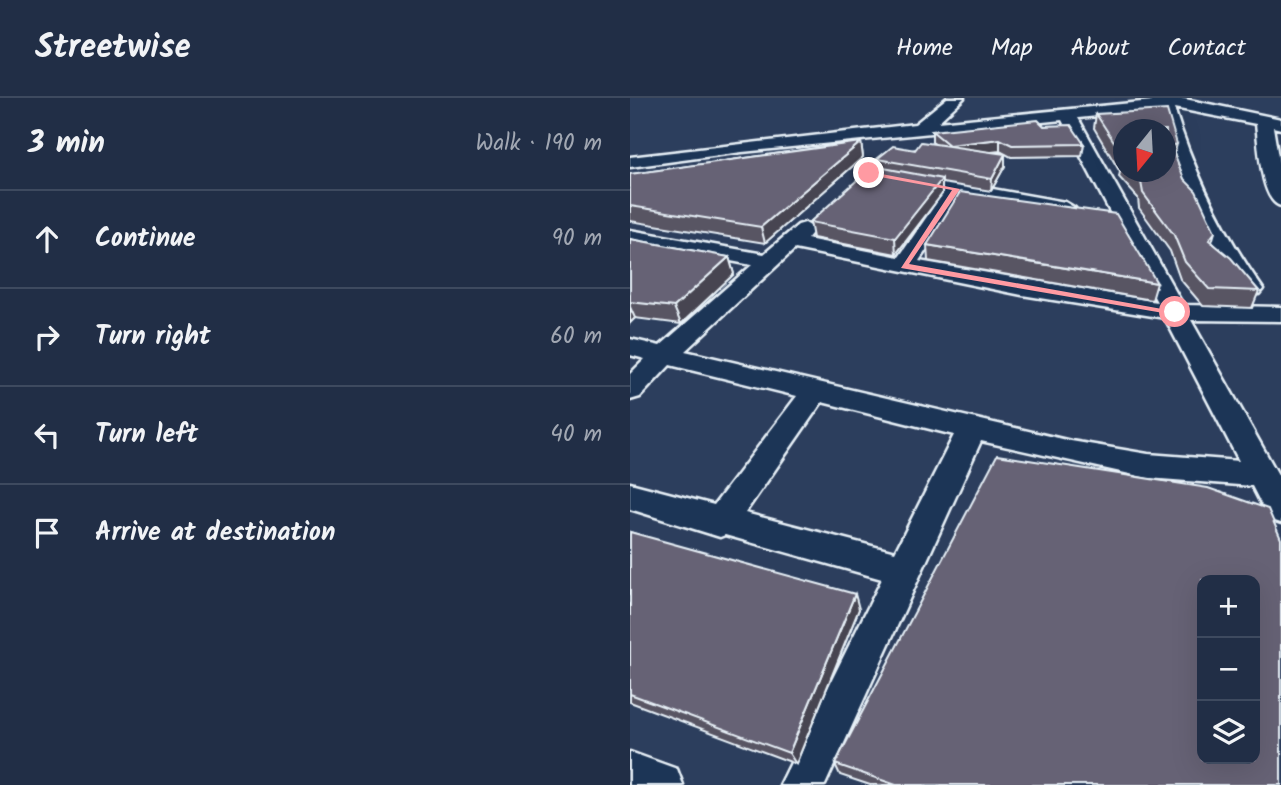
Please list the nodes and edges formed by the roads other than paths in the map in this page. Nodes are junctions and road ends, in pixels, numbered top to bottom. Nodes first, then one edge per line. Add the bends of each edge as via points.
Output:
1 (956, 98) edge
2 (1256, 100) dead end
3 (1167, 102) edge
4 (1205, 108) junction
5 (1067, 113) junction
6 (1273, 122) edge
7 (921, 129) junction
8 (630, 162) edge
9 (1277, 177) edge
10 (956, 189) junction
11 (1281, 200) edge
12 (824, 213) edge
13 (1124, 219) junction
14 (630, 236) edge
15 (791, 242) junction
16 (767, 261) junction
17 (904, 266) junction
18 (1175, 312) junction
19 (1278, 319) edge
20 (630, 347) edge
21 (665, 355) junction
22 (630, 390) edge
23 (816, 391) junction
24 (972, 428) junction
25 (1262, 475) junction
26 (630, 496) edge
27 (1281, 510) edge
28 (720, 523) junction
29 (905, 570) junction
30 (630, 774) edge
31 (661, 785) edge
32 (802, 785) edge

1 - 7 street
2 - 4 street
3 - 4 street
3 - 5 street
3 - 19 street via 1181,164 1195,200 1238,273
4 - 6 street
5 - 7 street
5 - 13 street
6 - 9 street
7 - 8 street
7 - 10 street via 884,166
9 - 11 street
10 - 13 street
10 - 17 street
12 - 15 street
13 - 18 street
14 - 16 street
15 - 16 street
15 - 17 street
16 - 21 street
17 - 18 street
18 - 19 street
18 - 25 street
20 - 21 street
21 - 22 street
21 - 23 street
23 - 24 street
23 - 28 street
24 - 25 street via 1148,466
24 - 29 street
25 - 27 street
26 - 28 street
28 - 29 street
29 - 32 street
30 - 31 street

